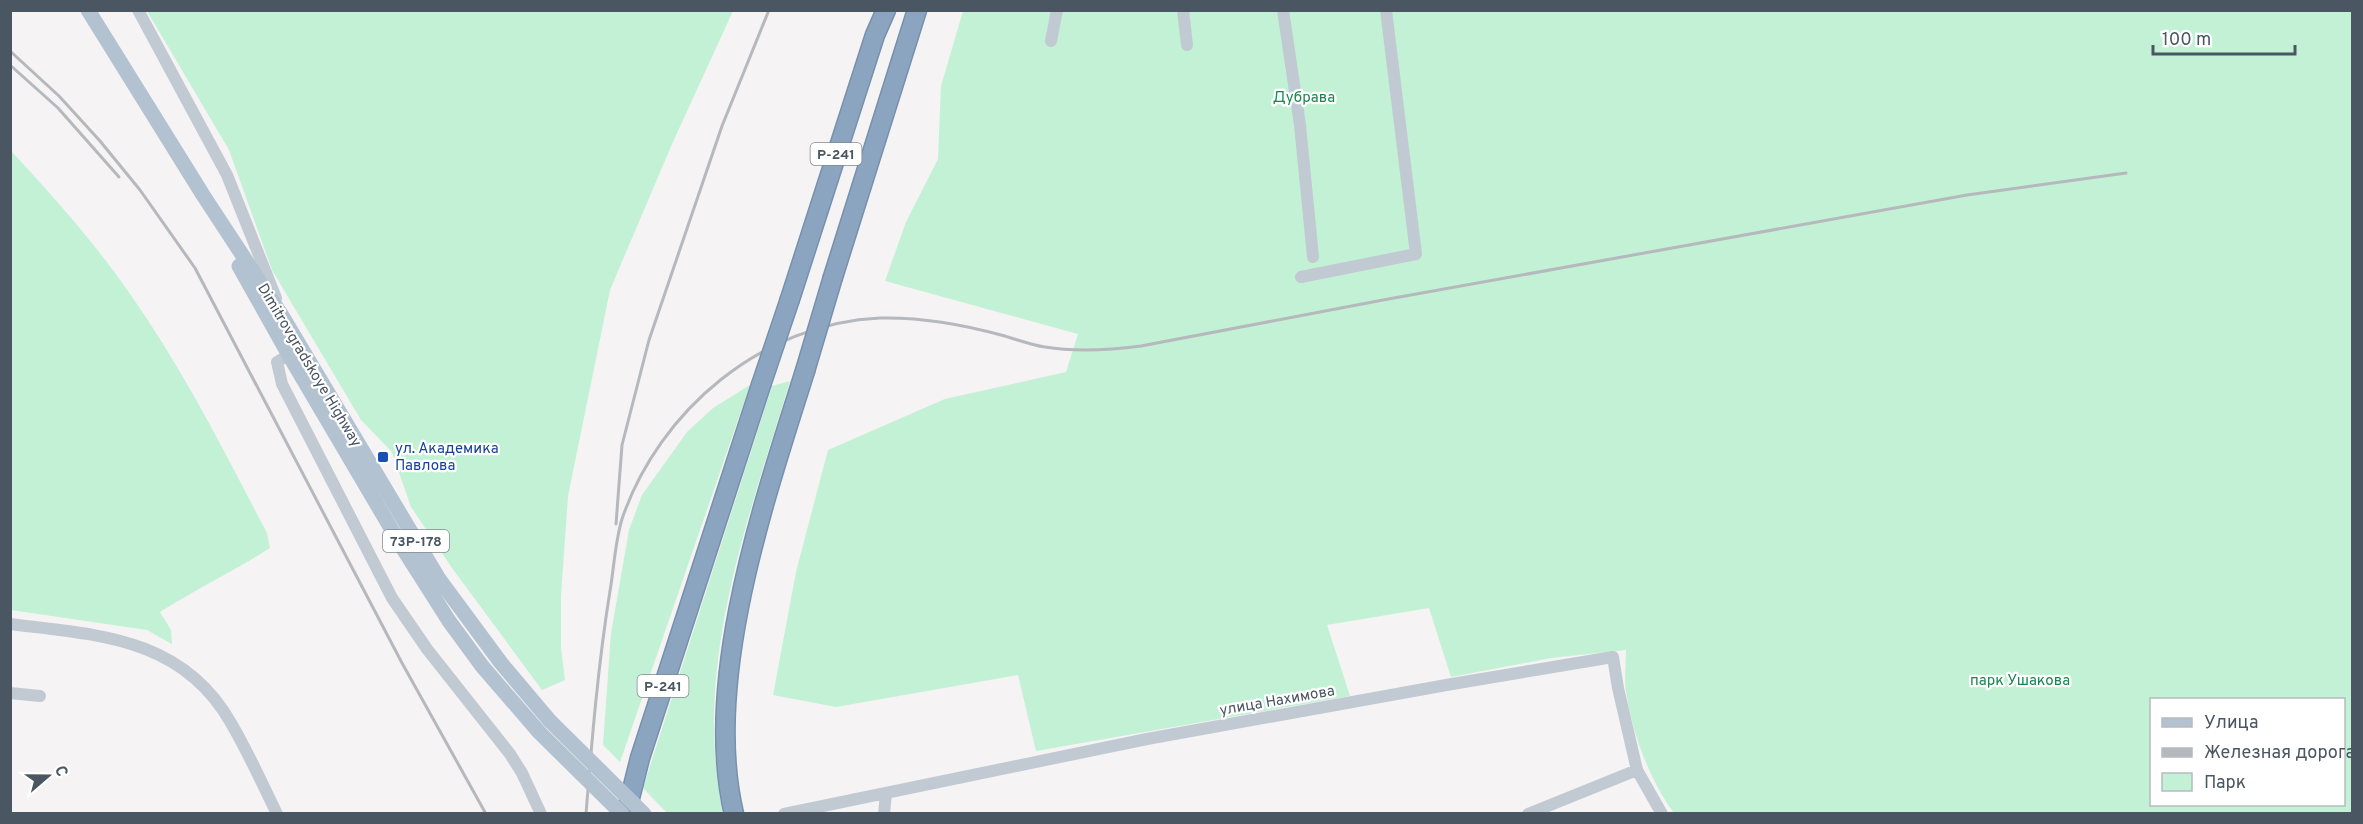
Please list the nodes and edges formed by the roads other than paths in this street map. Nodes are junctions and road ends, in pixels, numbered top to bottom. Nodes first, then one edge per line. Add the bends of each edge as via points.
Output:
1 (88, 10) edge
2 (138, 10) edge
3 (886, 10) edge
4 (917, 10) edge
5 (1057, 10) edge
6 (1183, 10) edge
7 (1283, 10) edge
8 (1386, 10) edge
9 (1051, 41) dead end
10 (1187, 45) dead end
11 (202, 195) junction
12 (248, 225) junction
13 (224, 228) junction
14 (1313, 256) dead end
15 (1301, 277) dead end
16 (281, 314) junction
17 (295, 351) junction
18 (10, 624) edge
19 (10, 693) edge
20 (40, 696) dead end
21 (544, 726) junction
22 (1637, 770) junction
23 (886, 794) junction
24 (277, 813) edge
25 (541, 813) edge
26 (624, 813) edge
27 (644, 813) edge
28 (734, 813) edge
29 (784, 813) edge
30 (884, 813) edge
31 (1528, 813) edge
32 (1662, 813) edge

1 - 11 main road, Dimitrovgradskoye Highway
2 - 12 street via 227,175
3 - 26 highway, Р-241, bridge
4 - 28 highway, Р-241, bridge via 761,513 730,673 727,766
5 - 9 street
6 - 10 street
7 - 14 street
8 - 15 street via 1416,254
11 - 13 main road, Dimitrovgradskoye Highway / 73Р-178
11 - 17 main road, Dimitrovgradskoye Highway / 73Р-178 via 244,275
12 - 13 street via 236,234
12 - 16 street
13 - 16 main road, Dimitrovgradskoye Highway / 73Р-178
16 - 17 main road, Dimitrovgradskoye Highway / 73Р-178
17 - 21 main road, Dimitrovgradskoye Highway / 73Р-178 via 402,547 449,621 482,666
17 - 25 street via 277,362 282,384 383,582 427,649 510,754
18 - 24 street via 112,638 145,647 184,670 231,722
19 - 20 street
21 - 26 main road, Dimitrovgradskoye Highway / 73Р-178, bridge
21 - 27 main road, Dimitrovgradskoye Highway / 73Р-178, bridge
22 - 23 street, улица Нахимова via 1613,657 1158,737
22 - 31 street
22 - 32 street, улица Нахимова
23 - 29 street, улица Нахимова
23 - 30 street

